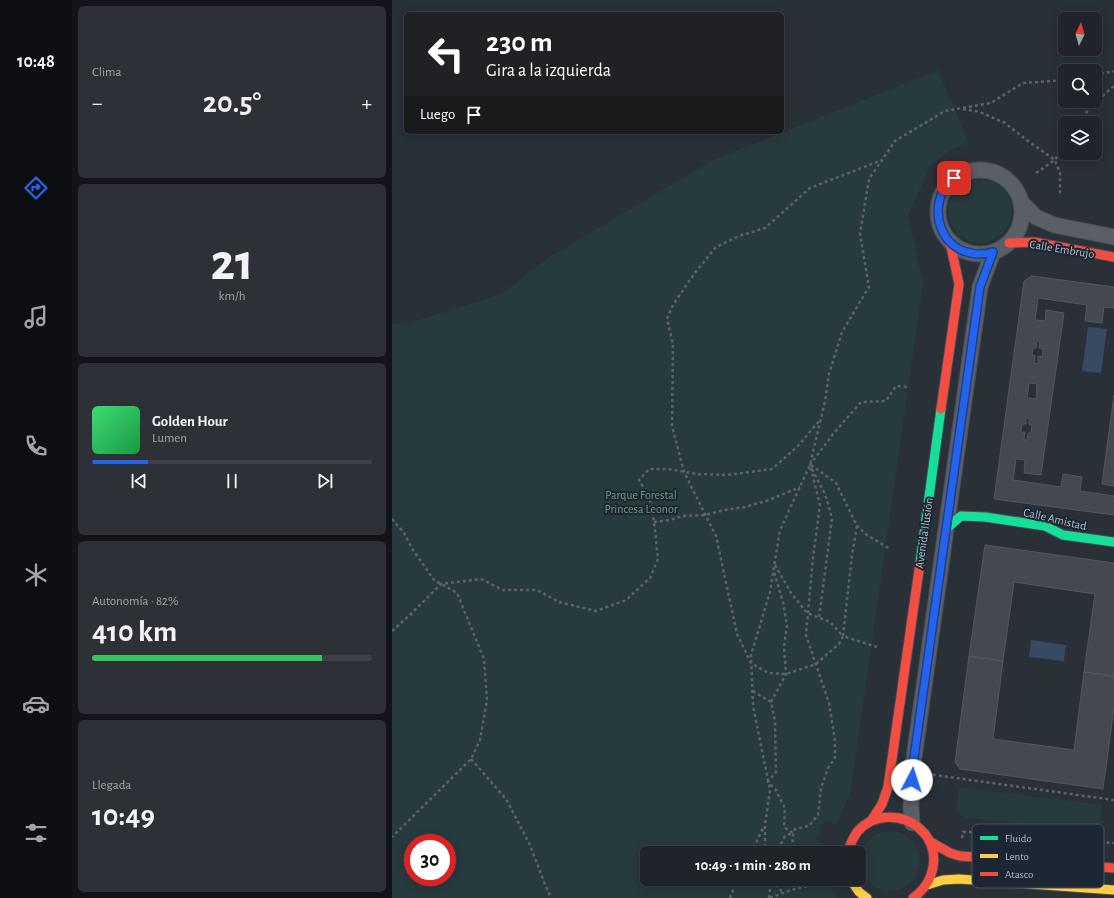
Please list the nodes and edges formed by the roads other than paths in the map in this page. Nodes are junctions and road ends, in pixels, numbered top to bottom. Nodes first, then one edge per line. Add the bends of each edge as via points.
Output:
1 (1023, 204) junction
2 (1114, 237) edge
3 (950, 242) junction
4 (1009, 243) junction
5 (993, 252) junction
6 (1114, 256) edge
7 (947, 528) junction
8 (1114, 542) edge
9 (871, 822) junction
10 (912, 823) junction
11 (930, 841) junction
12 (849, 846) edge
13 (972, 857) edge
14 (972, 880) edge
15 (927, 885) junction
16 (854, 886) edge
17 (1086, 888) edge
18 (1114, 890) edge
19 (860, 895) edge
20 (867, 898) edge
21 (913, 898) edge

1 - 2 street, Calle Embrujo via 1036,217 1054,225
1 - 3 street via 1018,190 1008,179 996,172 982,169 968,171 954,178 945,188 939,201 938,216 942,230
1 - 4 street via 1023,218 1018,232
3 - 5 street via 970,253
3 - 9 street, Avenida Ilusión via 959,284 888,787 882,804
4 - 5 street
4 - 6 street, Calle Embrujo via 1034,242
5 - 7 street, Avenida Ilusión via 980,287
7 - 8 street, Calle Amistad via 962,516 985,517 1045,526 1063,535
7 - 10 street, Avenida Ilusión via 912,772
9 - 10 street via 879,818 896,817
9 - 12 street via 859,830
10 - 11 street
11 - 13 street via 950,853
11 - 15 street via 934,856 933,870
14 - 15 street via 943,880
15 - 21 street
16 - 19 street
17 - 18 street
19 - 20 street

